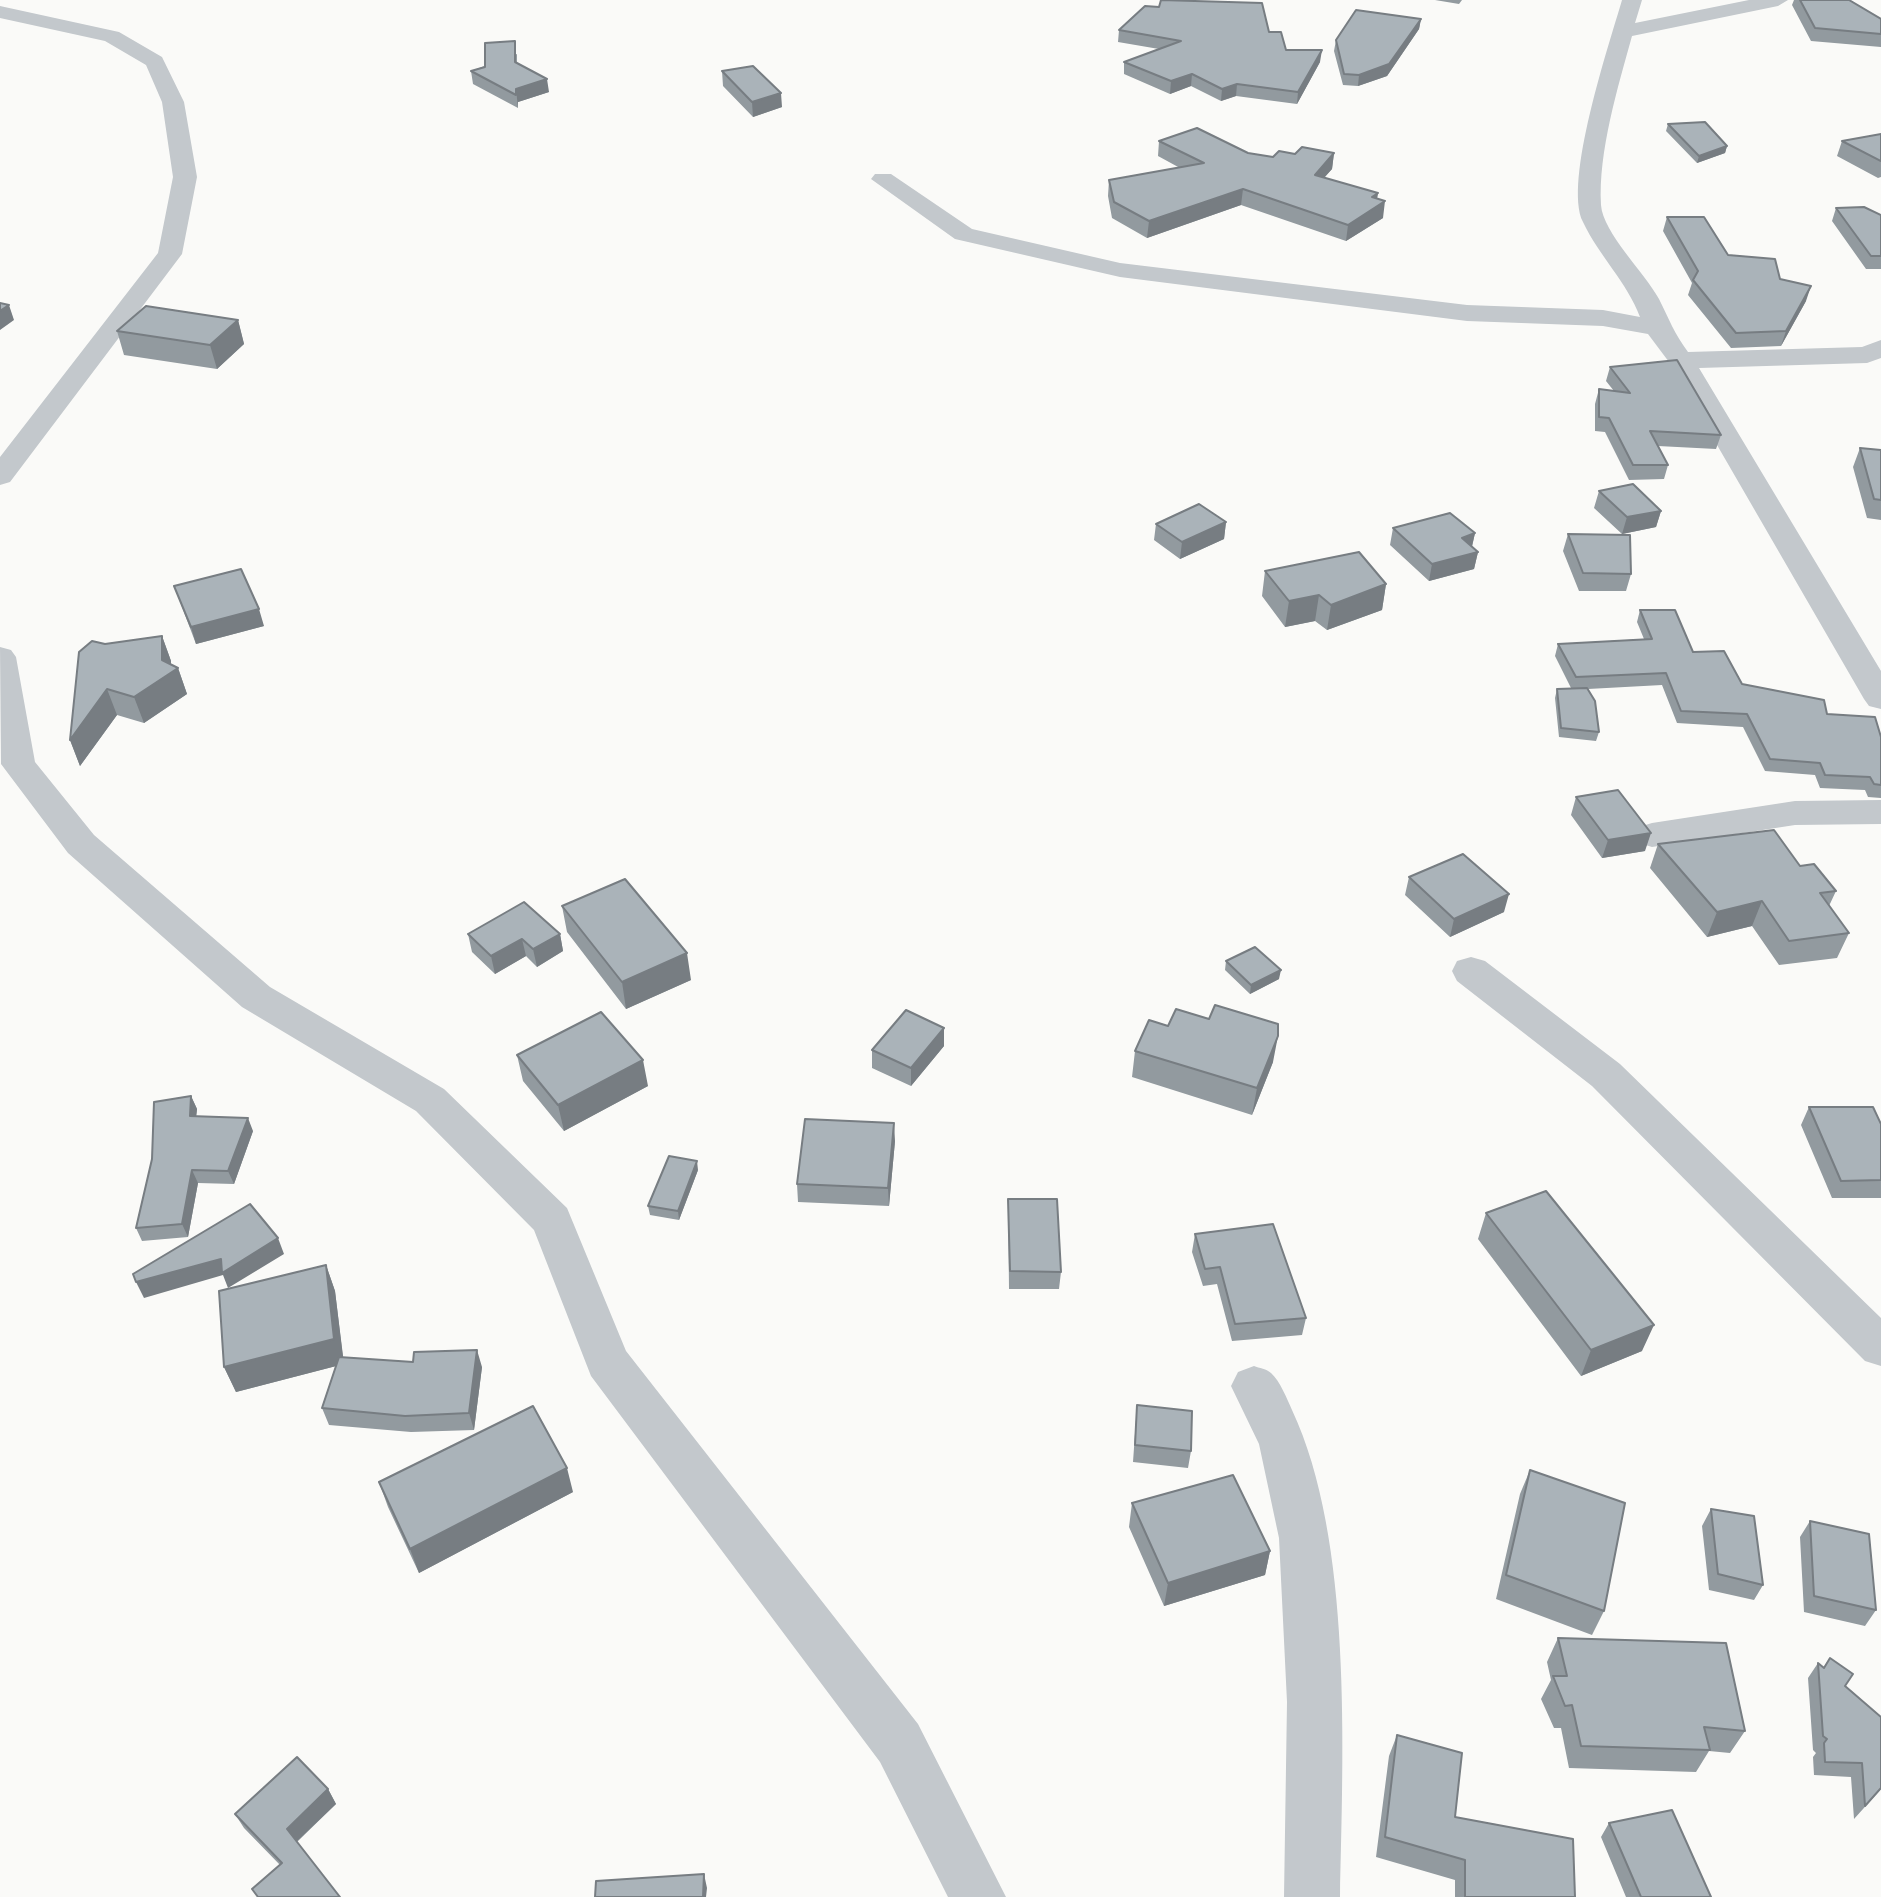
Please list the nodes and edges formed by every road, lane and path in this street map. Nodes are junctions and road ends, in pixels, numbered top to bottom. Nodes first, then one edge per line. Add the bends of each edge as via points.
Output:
1 (1632, 0) edge
2 (1778, 0) edge
3 (0, 12) edge
4 (1623, 32) junction
5 (883, 179) dead end
6 (1657, 328) junction
7 (1881, 348) edge
8 (1681, 360) junction
9 (0, 476) edge
10 (0, 657) edge
11 (1881, 699) edge
12 (1881, 812) edge
13 (1652, 835) edge
14 (1471, 971) dead end
15 (1881, 1347) edge
16 (1254, 1386) dead end
17 (978, 1897) edge
18 (1312, 1897) edge

1 - 4 street
2 - 4 street
3 - 9 street via 112,36 155,61 173,102 185,177 170,254
4 - 6 street via 1599,115 1589,207 1646,299
5 - 6 street via 964,234 1120,270 1467,313 1603,318
6 - 8 street
7 - 8 street via 1867,355
8 - 11 street
10 - 17 street via 18,764 81,844 256,997 430,1100 552,1220 607,1362 899,1743
12 - 13 street via 1795,813
14 - 15 street via 1606,1075
16 - 18 street via 1275,1417 1290,1460 1306,1548 1317,1747

